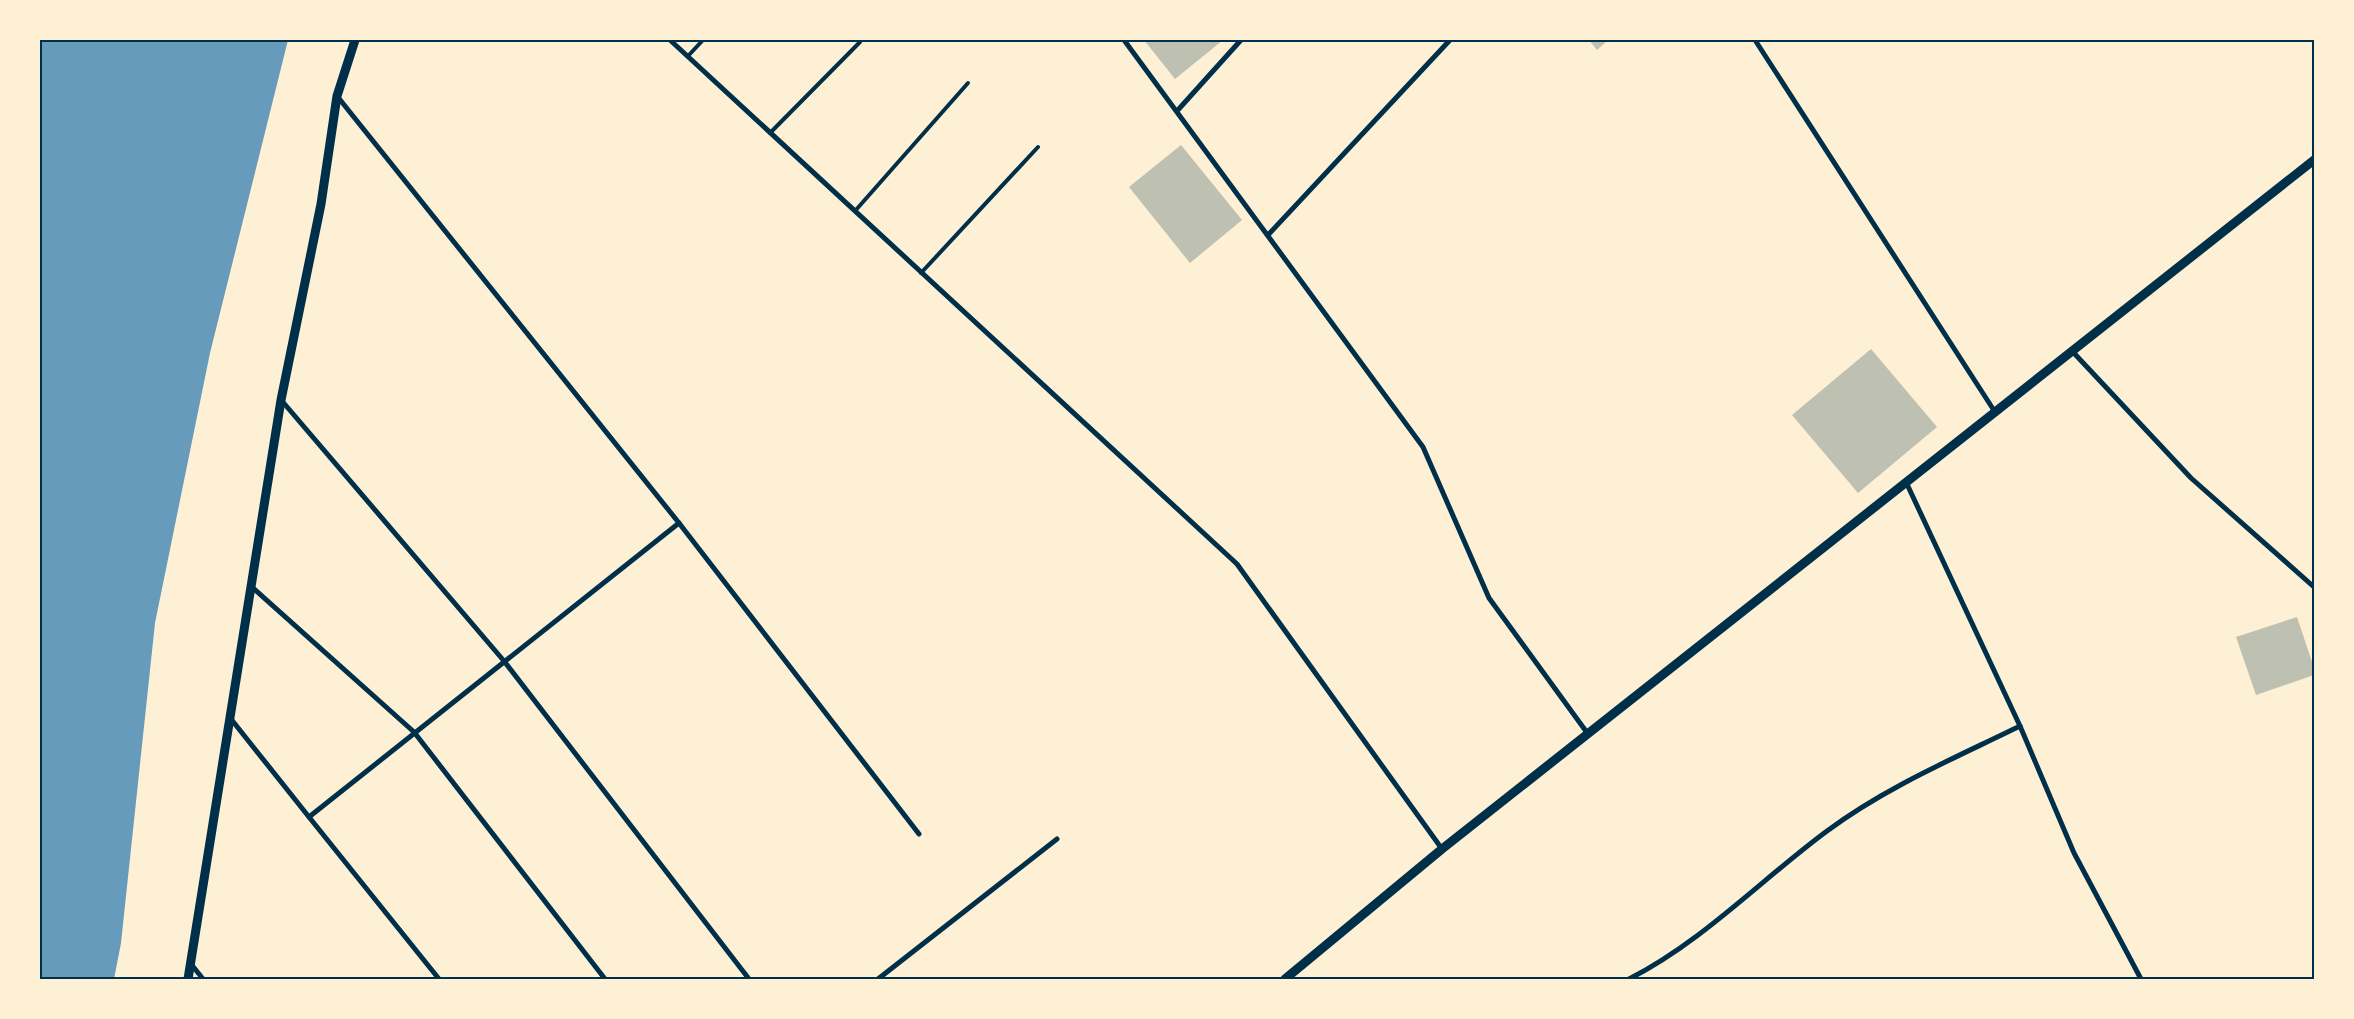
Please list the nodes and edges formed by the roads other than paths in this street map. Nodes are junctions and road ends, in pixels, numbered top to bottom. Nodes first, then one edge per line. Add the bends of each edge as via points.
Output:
1 (355, 40) edge
2 (670, 40) edge
3 (703, 40) edge
4 (1124, 40) edge
5 (1241, 40) edge
6 (1450, 40) edge
7 (1755, 40) edge
8 (860, 42) dead end
9 (688, 56) junction
10 (968, 83) dead end
11 (337, 96) junction
12 (1177, 111) junction
13 (770, 133) junction
14 (1038, 147) dead end
15 (2314, 160) edge
16 (855, 211) junction
17 (1268, 235) junction
18 (921, 272) junction
19 (2072, 351) junction
20 (281, 400) junction
21 (1995, 412) junction
22 (1906, 482) junction
23 (679, 523) junction
24 (252, 587) junction
25 (2314, 587) edge
26 (504, 661) junction
27 (230, 719) junction
28 (2020, 726) junction
29 (414, 732) junction
30 (1588, 734) junction
31 (310, 816) junction
32 (919, 834) dead end
33 (1057, 839) dead end
34 (1442, 849) junction
35 (192, 964) junction
36 (188, 979) edge
37 (203, 979) edge
38 (439, 979) edge
39 (605, 979) edge
40 (749, 979) edge
41 (878, 979) edge
42 (1285, 979) edge
43 (1629, 979) edge
44 (2141, 979) edge

1 - 11 street
2 - 9 street
3 - 9 lane
4 - 12 street
5 - 12 street
6 - 17 street
7 - 21 street
8 - 13 lane
9 - 13 street
10 - 16 lane
11 - 20 street via 321,204
11 - 23 street
12 - 17 street
13 - 16 street
14 - 18 lane
15 - 19 street
16 - 18 street
17 - 30 street via 1423,447 1489,598
18 - 34 street via 1237,564
19 - 21 street
19 - 25 street via 2191,478
20 - 24 street
20 - 26 street
21 - 22 street
22 - 28 street
22 - 30 street
23 - 26 street
23 - 32 street
24 - 27 street
24 - 29 street
26 - 29 street
26 - 40 street
27 - 31 street
27 - 35 street
28 - 43 street via 1896,787 1827,830 1713,923 1646,971
28 - 44 street via 2074,852
29 - 31 street
29 - 39 street
30 - 34 street
31 - 38 street
33 - 41 street
34 - 42 street
35 - 36 street
35 - 37 street

